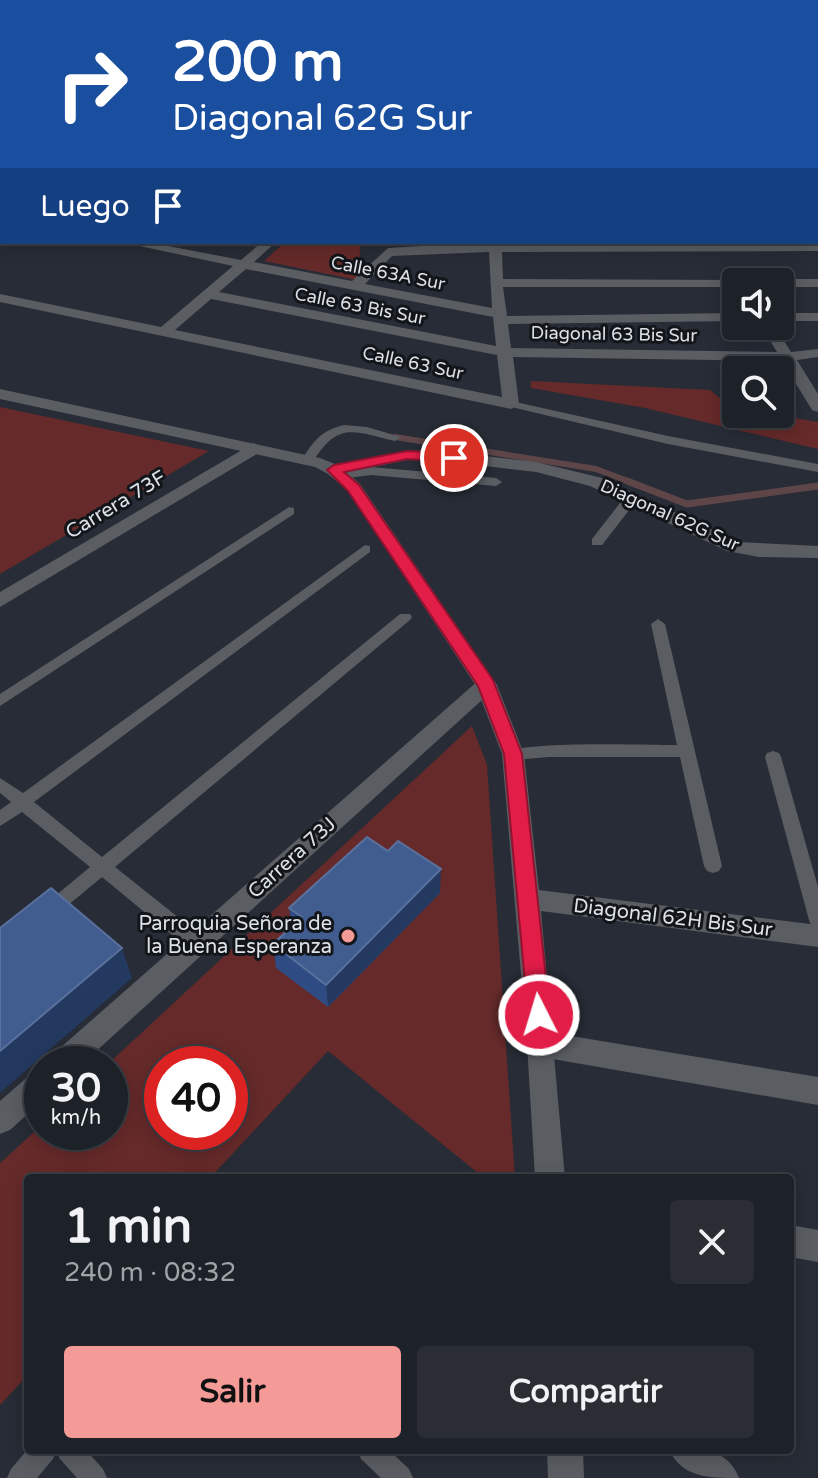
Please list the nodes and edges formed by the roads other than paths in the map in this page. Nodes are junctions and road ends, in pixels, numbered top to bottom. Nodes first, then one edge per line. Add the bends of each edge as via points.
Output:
1 (138, 244) edge
2 (268, 244) edge
3 (495, 245) edge
4 (818, 247) edge
5 (738, 260) edge
6 (244, 264) junction
7 (496, 283) junction
8 (722, 283) edge
9 (794, 283) edge
10 (818, 283) edge
11 (357, 284) junction
12 (208, 294) junction
13 (0, 298) edge
14 (500, 317) junction
15 (722, 317) edge
16 (794, 317) edge
17 (818, 317) edge
18 (164, 332) junction
19 (505, 352) junction
20 (818, 353) edge
21 (729, 356) edge
22 (793, 356) edge
23 (794, 371) edge
24 (0, 394) edge
25 (511, 404) junction
26 (818, 407) edge
27 (395, 437) dead end
28 (254, 448) junction
29 (326, 467) junction
30 (818, 468) edge
31 (496, 482) dead end
32 (632, 497) junction
33 (289, 511) dead end
34 (597, 542) dead end
35 (365, 549) dead end
36 (818, 552) edge
37 (0, 601) edge
38 (405, 617) dead end
39 (658, 624) dead end
40 (486, 685) junction
41 (0, 701) edge
42 (687, 751) junction
43 (513, 754) junction
44 (773, 757) dead end
45 (0, 784) edge
46 (23, 803) junction
47 (0, 819) edge
48 (713, 866) dead end
49 (100, 868) junction
50 (528, 899) junction
51 (818, 920) edge
52 (35, 922) edge
53 (818, 936) edge
54 (196, 943) junction
55 (541, 1044) junction
56 (82, 1046) edge
57 (818, 1091) edge
58 (24, 1098) edge
59 (0, 1120) edge
60 (550, 1174) edge
61 (794, 1242) edge
62 (818, 1246) edge
63 (41, 1454) edge
64 (73, 1454) edge
65 (374, 1454) edge
66 (565, 1454) edge
67 (692, 1454) edge
68 (20, 1478) edge
69 (94, 1478) edge
70 (400, 1478) edge
71 (566, 1478) edge
72 (721, 1478) edge

1 - 6 street, Calle 63A Sur
2 - 6 street
3 - 5 street
3 - 7 street
3 - 11 street via 388,252
4 - 5 street
6 - 11 street, Calle 63A Sur
6 - 12 street
7 - 8 street
7 - 14 street
9 - 10 street
11 - 14 street, Calle 63A Sur
12 - 18 street
12 - 19 street, Calle 63 Bis Sur
13 - 18 street, Calle 63 Sur
14 - 15 street, Calle 63A Sur
14 - 19 street
16 - 17 street
18 - 25 street, Calle 63 Sur
19 - 21 street, Diagonal 63 Bis Sur
19 - 25 street
20 - 22 street, Diagonal 63 Bis Sur
23 - 26 street
24 - 28 street, Diagonal 62G Sur
25 - 30 lane, Calle 63 Sur
27 - 29 lane via 337,428 320,439
28 - 29 street, Diagonal 62G Sur
28 - 37 street, Carrera 73F
29 - 31 lane
29 - 32 street, Diagonal 62G Sur via 427,454 536,467
29 - 40 street via 354,488
32 - 34 lane
32 - 36 street, Diagonal 62G Sur via 734,547
33 - 41 lane
35 - 46 lane
38 - 49 lane
39 - 42 lane
40 - 43 street
40 - 54 street, Carrera 73J
42 - 43 lane
42 - 48 lane
43 - 50 street
44 - 51 lane
45 - 46 lane
46 - 47 lane
46 - 49 lane
49 - 52 lane
49 - 54 lane
50 - 53 street, Diagonal 62H Bis Sur
50 - 55 street
54 - 56 street, Carrera 73J
55 - 57 street
55 - 60 street
58 - 59 street
61 - 62 street
63 - 68 lane
64 - 69 lane
65 - 70 lane
66 - 71 street
67 - 72 street

